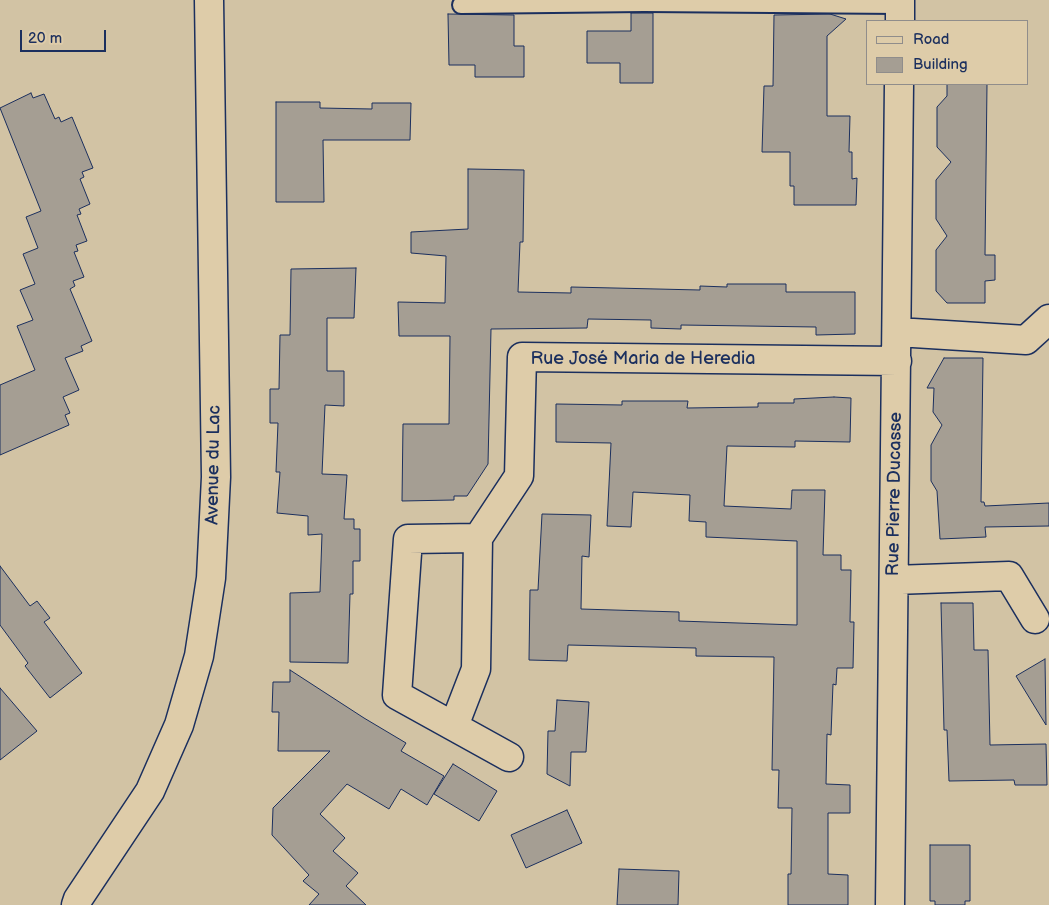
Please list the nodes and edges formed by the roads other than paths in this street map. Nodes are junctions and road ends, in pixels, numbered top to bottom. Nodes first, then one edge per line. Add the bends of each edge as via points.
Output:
1 (209, 0) edge
2 (461, 5) dead end
3 (900, 9) edge
4 (899, 85) edge
5 (1048, 321) edge
6 (897, 332) junction
7 (897, 361) junction
8 (478, 538) junction
9 (894, 580) junction
10 (1035, 619) dead end
11 (454, 726) junction
12 (509, 758) dead end
13 (73, 903) edge
14 (890, 905) edge

1 - 13 street, Avenue du Lac via 216,477 211,578 199,656 179,726 150,791
2 - 3 lane via 644,3
4 - 6 street, Rue Pierre Ducasse
5 - 6 street via 1026,340
6 - 7 street, Rue Pierre Ducasse
7 - 8 street, Rue José Maria de Heredia via 522,357 520,476
7 - 9 street, Rue Pierre Ducasse
8 - 11 street via 476,669
8 - 11 street via 408,539 397,695
9 - 10 street via 1009,576
9 - 14 street, Rue Pierre Ducasse
11 - 12 street

